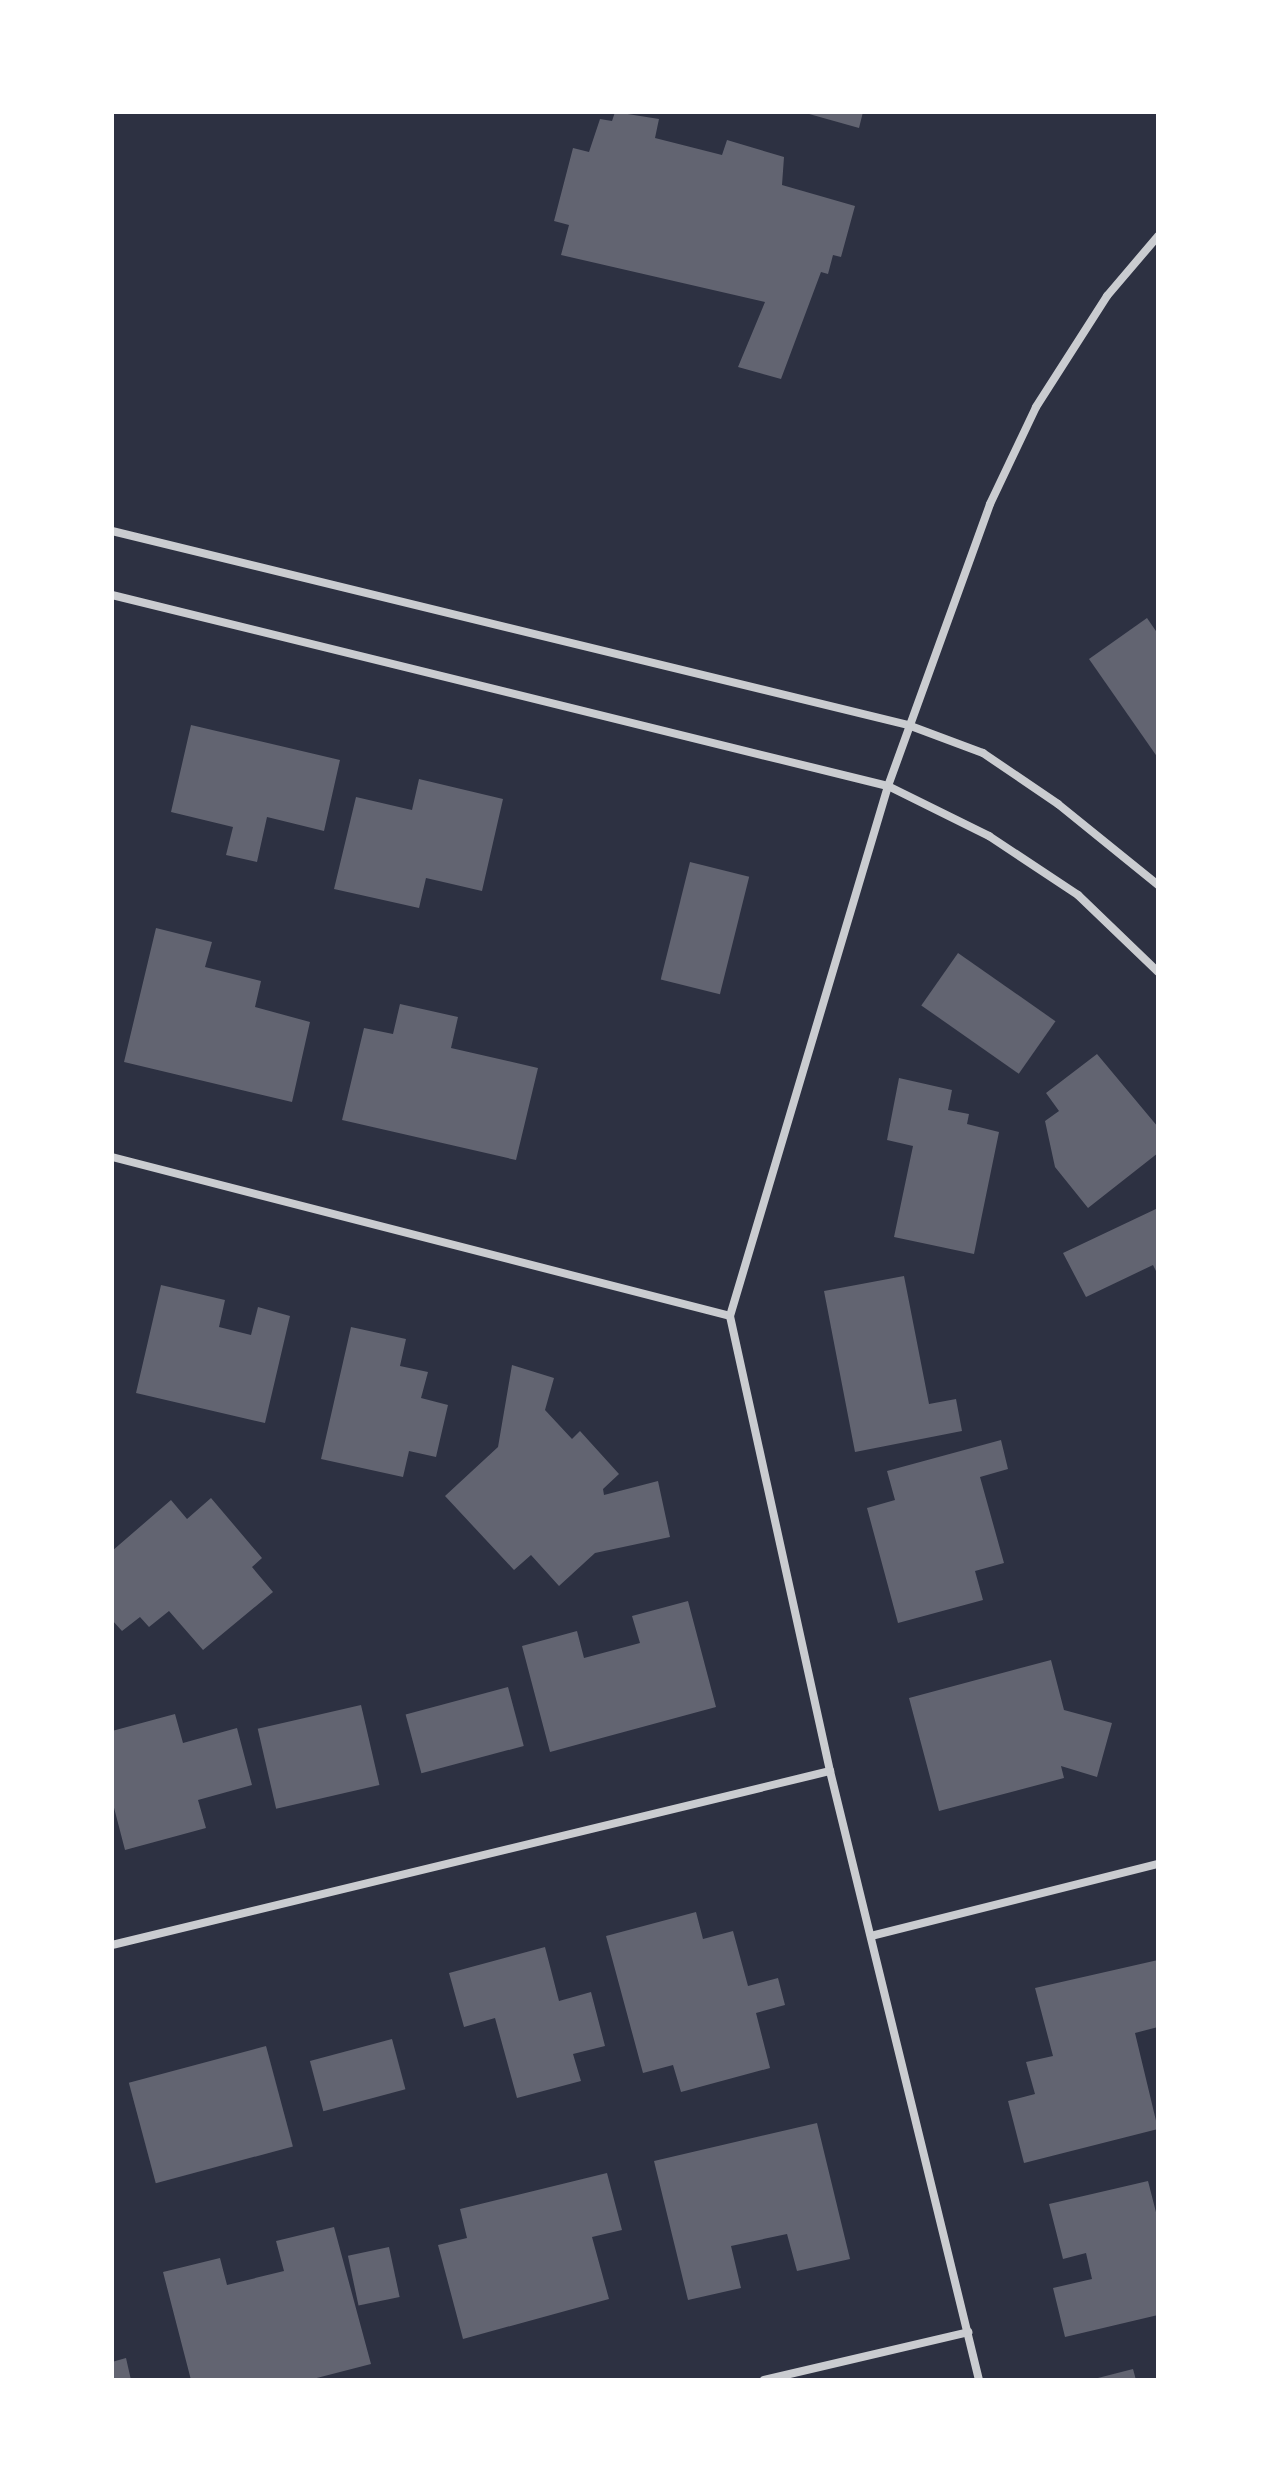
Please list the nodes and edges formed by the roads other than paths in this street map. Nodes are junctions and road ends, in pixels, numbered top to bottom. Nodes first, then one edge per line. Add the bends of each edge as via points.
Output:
1 (1158, 236) edge
2 (112, 531) edge
3 (112, 595) edge
4 (908, 725) junction
5 (888, 786) junction
6 (1158, 885) edge
7 (1158, 972) edge
8 (112, 1157) edge
9 (730, 1316) junction
10 (830, 1771) junction
11 (1158, 1864) edge
12 (871, 1936) junction
13 (112, 1945) edge
14 (968, 2332) junction
15 (764, 2380) edge
16 (979, 2380) edge

1 - 4 street via 1107,296 1036,407 990,504
2 - 4 street
3 - 5 street
4 - 5 street
4 - 6 street via 983,753 1058,804
5 - 7 street via 989,836 1078,895
5 - 9 street
8 - 9 street
9 - 10 street
10 - 12 street
10 - 13 street
11 - 12 street
12 - 14 street
14 - 15 street
14 - 16 street

